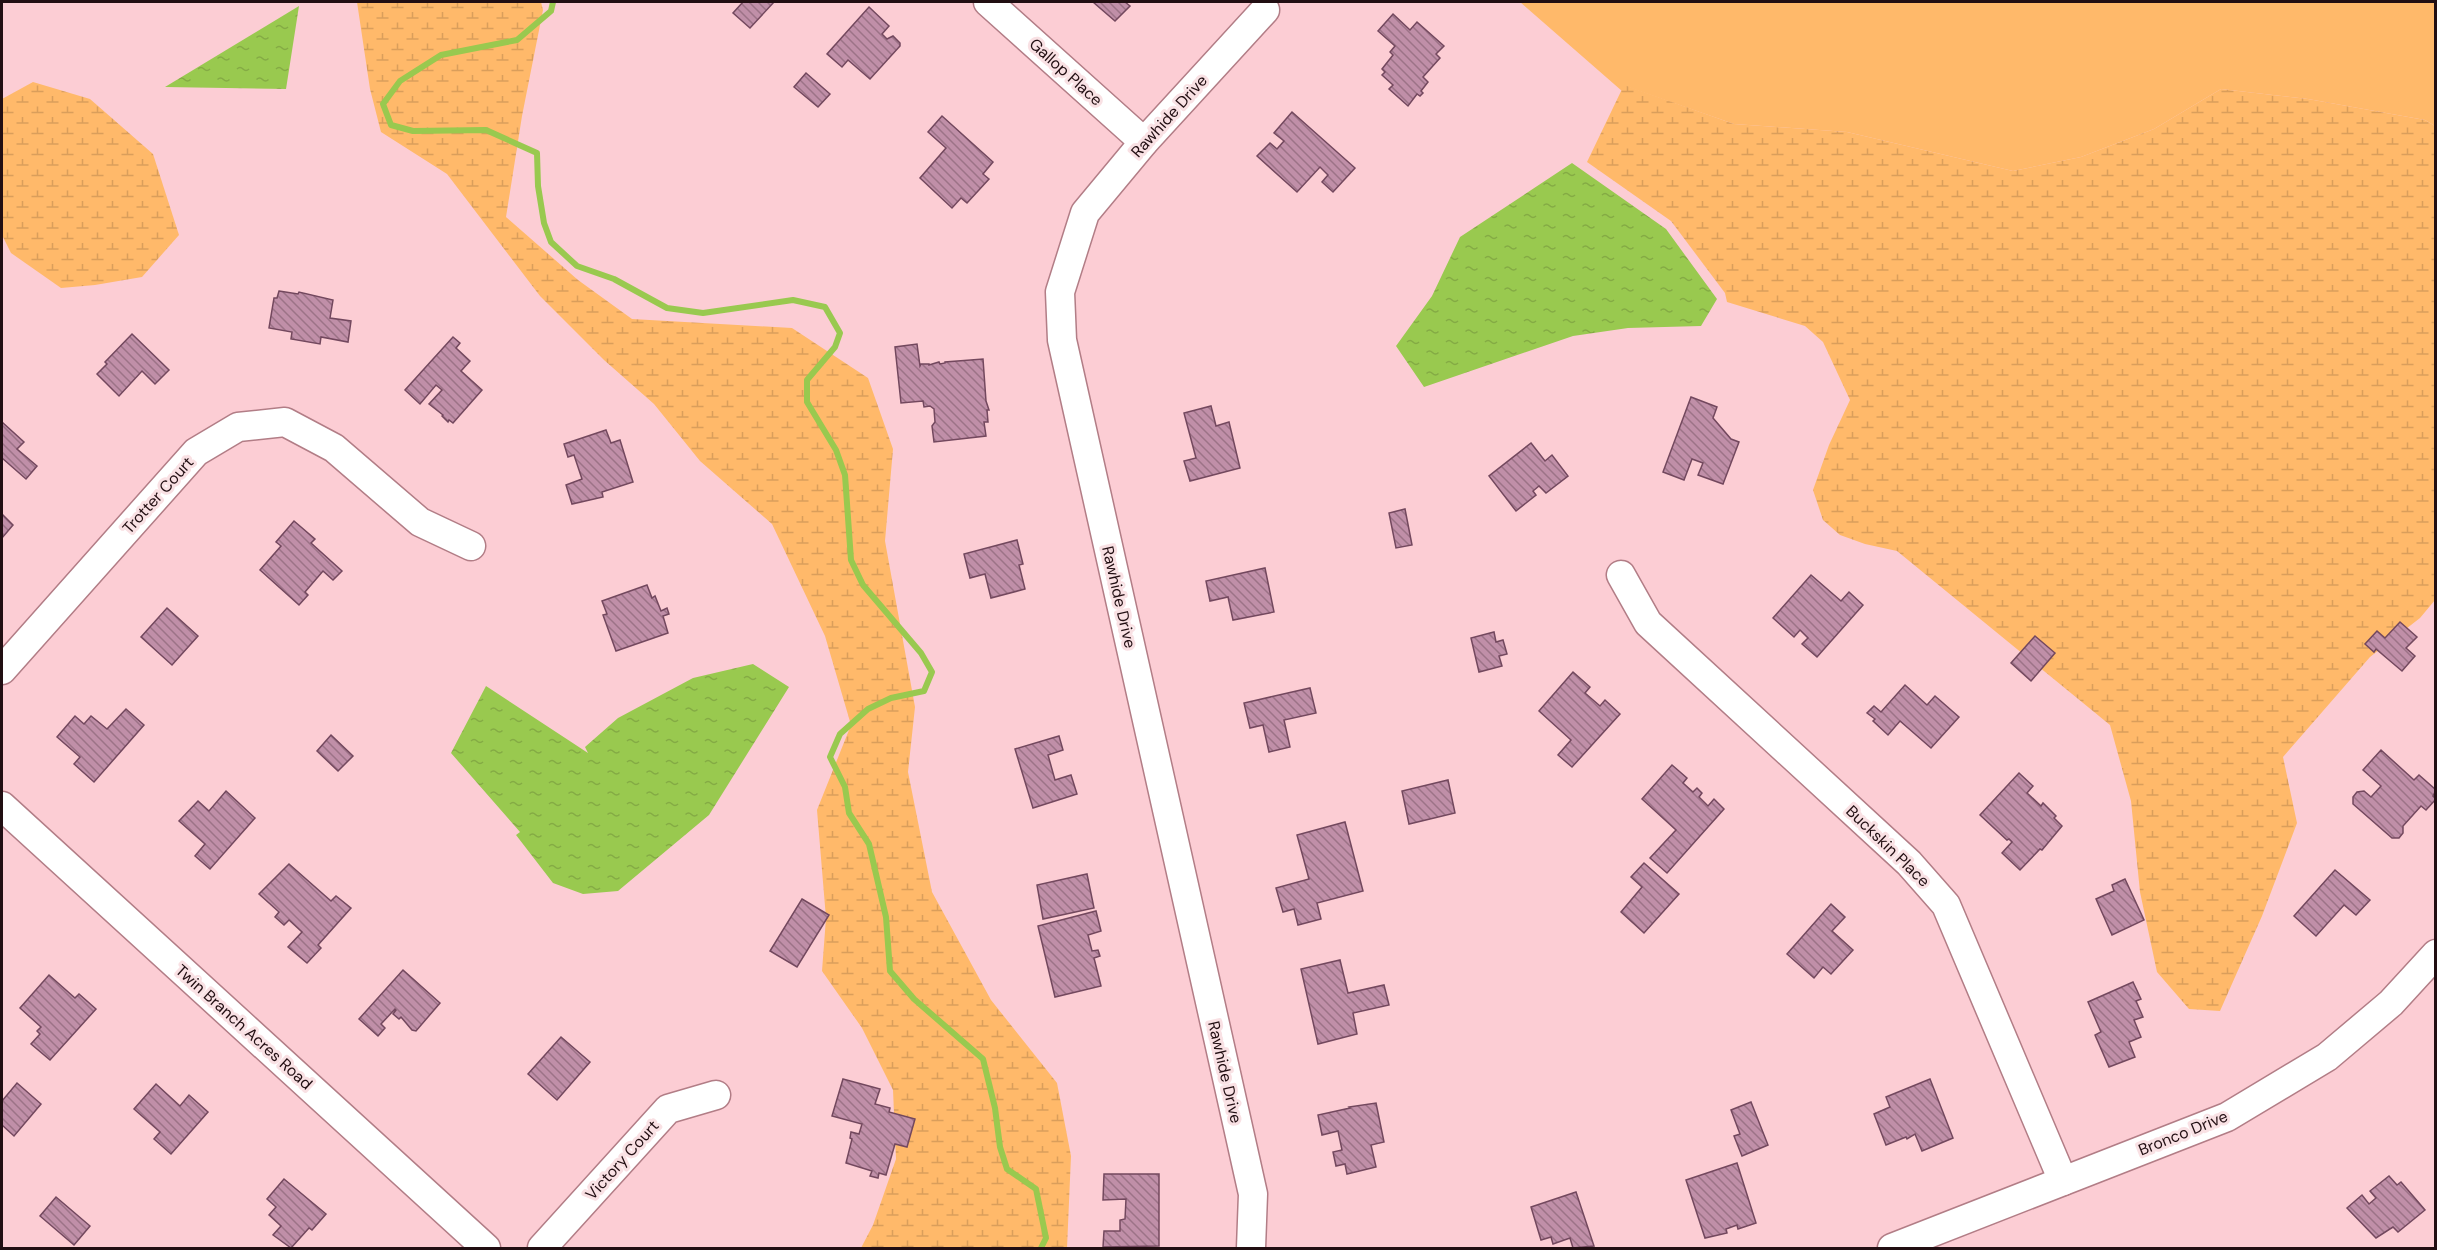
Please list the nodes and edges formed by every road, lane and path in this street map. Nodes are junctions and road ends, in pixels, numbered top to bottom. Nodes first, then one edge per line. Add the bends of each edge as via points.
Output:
1 (988, 2) edge
2 (1265, 9) dead end
3 (1144, 142) junction
4 (471, 546) dead end
5 (1621, 575) dead end
6 (2, 670) edge
7 (2, 806) edge
8 (2436, 954) edge
9 (716, 1095) dead end
10 (2063, 1181) junction
11 (486, 1248) edge
12 (543, 1248) edge
13 (1251, 1248) edge
14 (1892, 1248) edge

1 - 3 street, Gallop Place
2 - 3 street, Rawhide Drive
3 - 13 street, Rawhide Drive via 1085,213 1060,292 1062,340 1253,1194
4 - 6 street, Trotter Court via 420,522 334,448 285,422 238,427 196,452
5 - 10 street, Buckskin Place via 1648,623 1909,863 1946,905
7 - 11 street, Twin Branch Acres Road
8 - 10 street, Bronco Drive via 2391,1003 2327,1057 2227,1117
9 - 12 street, Victory Court via 668,1109
10 - 14 street, Bronco Drive

